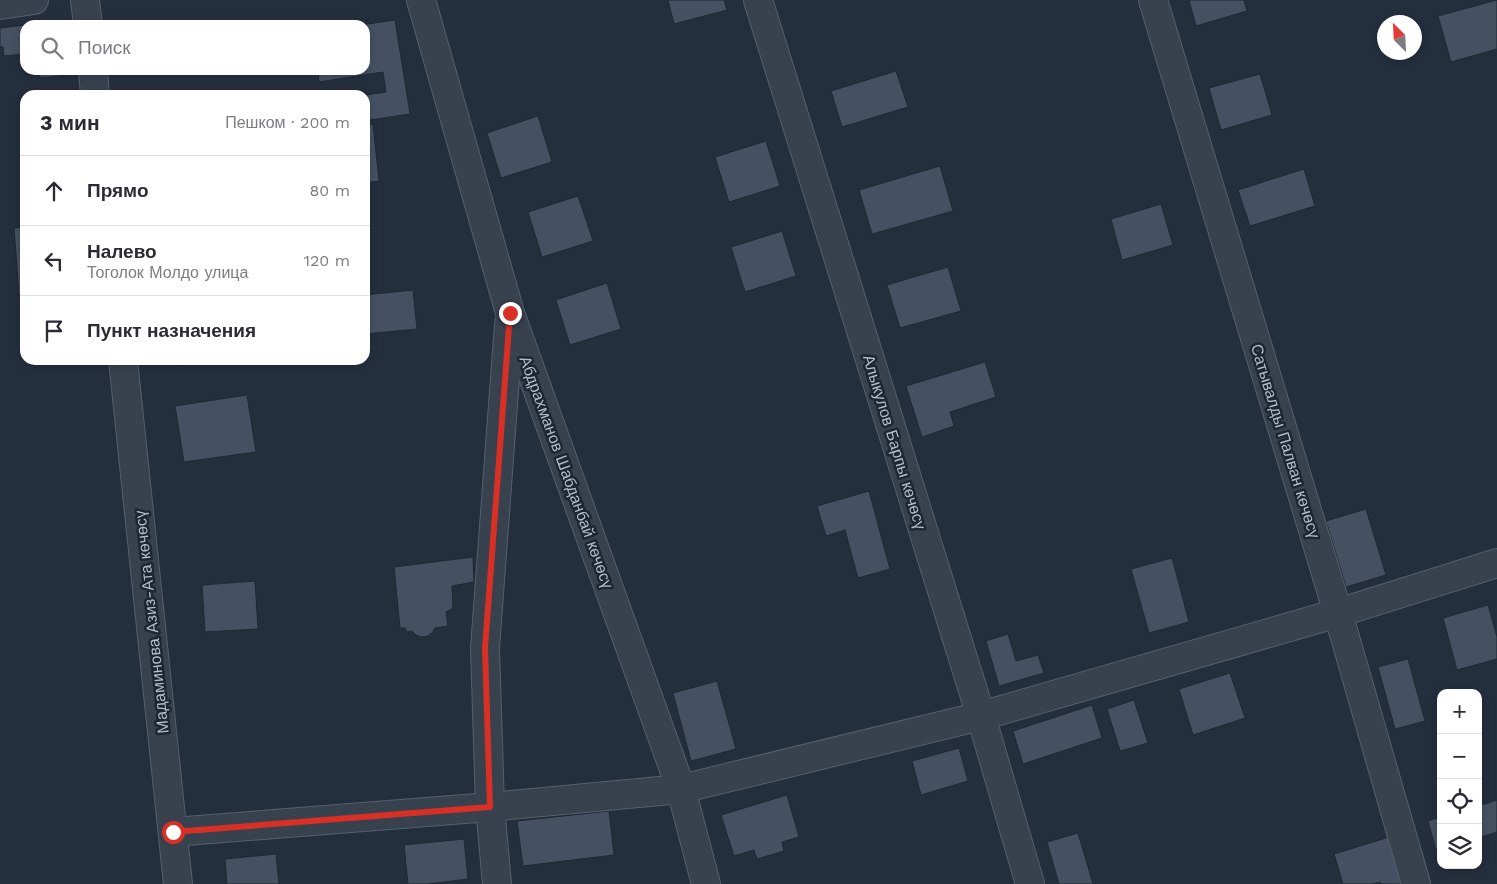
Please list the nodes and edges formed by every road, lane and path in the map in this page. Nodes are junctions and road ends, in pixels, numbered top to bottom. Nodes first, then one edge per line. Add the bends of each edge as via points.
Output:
1 (34, 0) edge
2 (85, 0) edge
3 (421, 0) edge
4 (758, 0) edge
5 (1153, 0) edge
6 (0, 5) edge
7 (87, 20) edge
8 (93, 75) edge
9 (95, 90) edge
10 (510, 313) junction
11 (124, 365) edge
12 (1497, 563) edge
13 (1338, 613) junction
14 (981, 716) junction
15 (681, 788) junction
16 (490, 807) junction
17 (173, 832) junction
18 (178, 884) edge
19 (497, 884) edge
20 (706, 884) edge
21 (1030, 884) edge
22 (1416, 884) edge

1 - 6 street
2 - 7 street
3 - 10 street, Абдрахманов Шабданбай көчөсү
4 - 14 street, Алыкулов Барпы көчөсү
5 - 13 street, Сатывалды Палван көчөсү
8 - 9 street
10 - 15 street, Абдрахманов Шабданбай көчөсү
10 - 16 street via 485,648
11 - 17 street, Мадаминова Азиз-Ата көчөсү
12 - 13 street
13 - 14 street
13 - 22 street, Сатывалды Палван көчөсү
14 - 15 street
14 - 21 street, Алыкулов Барпы көчөсү
15 - 16 street
15 - 20 street, Абдрахманов Шабданбай көчөсү
16 - 17 street
16 - 19 street
17 - 18 street, Мадаминова Азиз-Ата көчөсү

